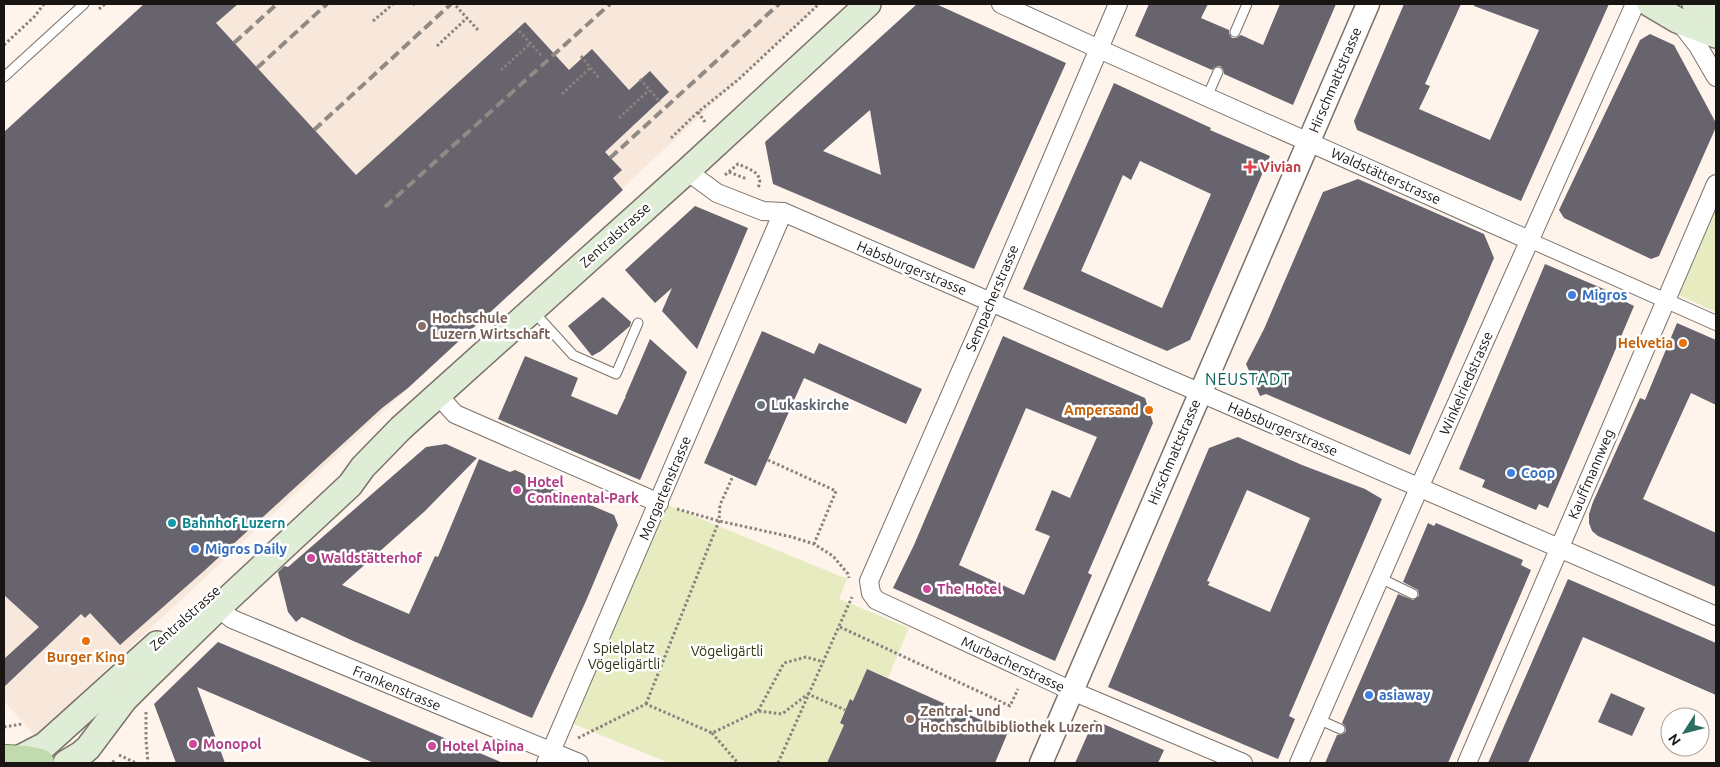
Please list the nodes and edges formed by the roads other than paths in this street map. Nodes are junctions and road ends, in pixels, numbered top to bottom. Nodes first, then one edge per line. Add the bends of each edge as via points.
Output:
1 (868, 4) edge
2 (1001, 4) edge
3 (1118, 4) edge
4 (1248, 4) edge
5 (1368, 4) edge
6 (1635, 4) edge
7 (1650, 4) edge
8 (82, 6) edge
9 (1686, 12) edge
10 (1716, 20) edge
11 (1235, 32) dead end
12 (1716, 35) edge
13 (1099, 49) junction
14 (1218, 72) dead end
15 (4, 77) edge
16 (1716, 77) edge
17 (1207, 97) junction
18 (1308, 142) junction
19 (688, 170) junction
20 (1716, 184) edge
21 (783, 212) junction
22 (1529, 240) junction
23 (1666, 301) junction
24 (991, 302) junction
25 (532, 310) junction
26 (638, 323) dead end
27 (1716, 323) edge
28 (1200, 393) junction
29 (438, 395) junction
30 (363, 467) junction
31 (1419, 488) junction
32 (659, 503) junction
33 (1560, 548) junction
34 (1380, 578) junction
35 (871, 593) joint
36 (1413, 594) dead end
37 (218, 608) junction
38 (1716, 616) edge
39 (1072, 692) junction
40 (1318, 720) junction
41 (1340, 729) dead end
42 (548, 758) edge
43 (20, 761) edge
44 (66, 763) edge
45 (579, 763) edge
46 (1041, 763) edge
47 (1243, 763) edge
48 (1299, 763) edge
49 (1467, 763) edge

1 - 19 main road, Zentralstrasse
2 - 13 street, Waldstätterstrasse
3 - 13 street, Sempacherstrasse
4 - 11 lane
5 - 18 street, Hirschmattstrasse
6 - 22 street, Winkelriedstrasse
7 - 9 main road
8 - 15 lane
9 - 10 main road
9 - 12 main road
9 - 16 street via 1698,46
13 - 17 street, Waldstätterstrasse
13 - 24 street, Sempacherstrasse
14 - 17 lane
17 - 18 street, Waldstätterstrasse
18 - 22 street, Waldstätterstrasse
18 - 28 street, Hirschmattstrasse
19 - 21 street, Habsburgerstrasse via 717,193 763,211
19 - 25 main road, Zentralstrasse
20 - 23 street, Kauffmannweg
21 - 24 street, Habsburgerstrasse
21 - 32 street, Morgartenstrasse
22 - 23 street, Waldstätterstrasse
22 - 31 street, Winkelriedstrasse
23 - 27 street, Waldstätterstrasse
23 - 33 street, Kauffmannweg
24 - 28 street, Habsburgerstrasse
24 - 35 street, Sempacherstrasse via 869,580
25 - 26 lane via 574,355 616,374
25 - 29 main road, Zentralstrasse
28 - 31 street, Habsburgerstrasse
28 - 39 street, Hirschmattstrasse
29 - 30 main road, Zentralstrasse
29 - 32 street via 455,414
30 - 37 main road, Zentralstrasse via 350,485
30 - 43 main road, Zentralstrasse via 342,474 66,728
31 - 33 street, Habsburgerstrasse
31 - 34 street, Winkelriedstrasse
32 - 42 street, Morgartenstrasse
33 - 38 street, Habsburgerstrasse
33 - 49 street, Kauffmannweg
34 - 36 lane
34 - 40 street, Winkelriedstrasse
35 - 39 street, Murbacherstrasse via 876,600
37 - 42 street, Frankenstrasse via 232,619
37 - 44 main road, Zentralstrasse via 124,700 88,748
39 - 46 street, Hirschmattstrasse
39 - 47 street, Murbacherstrasse
40 - 41 lane
40 - 48 street, Winkelriedstrasse
42 - 45 street, Frankenstrasse

